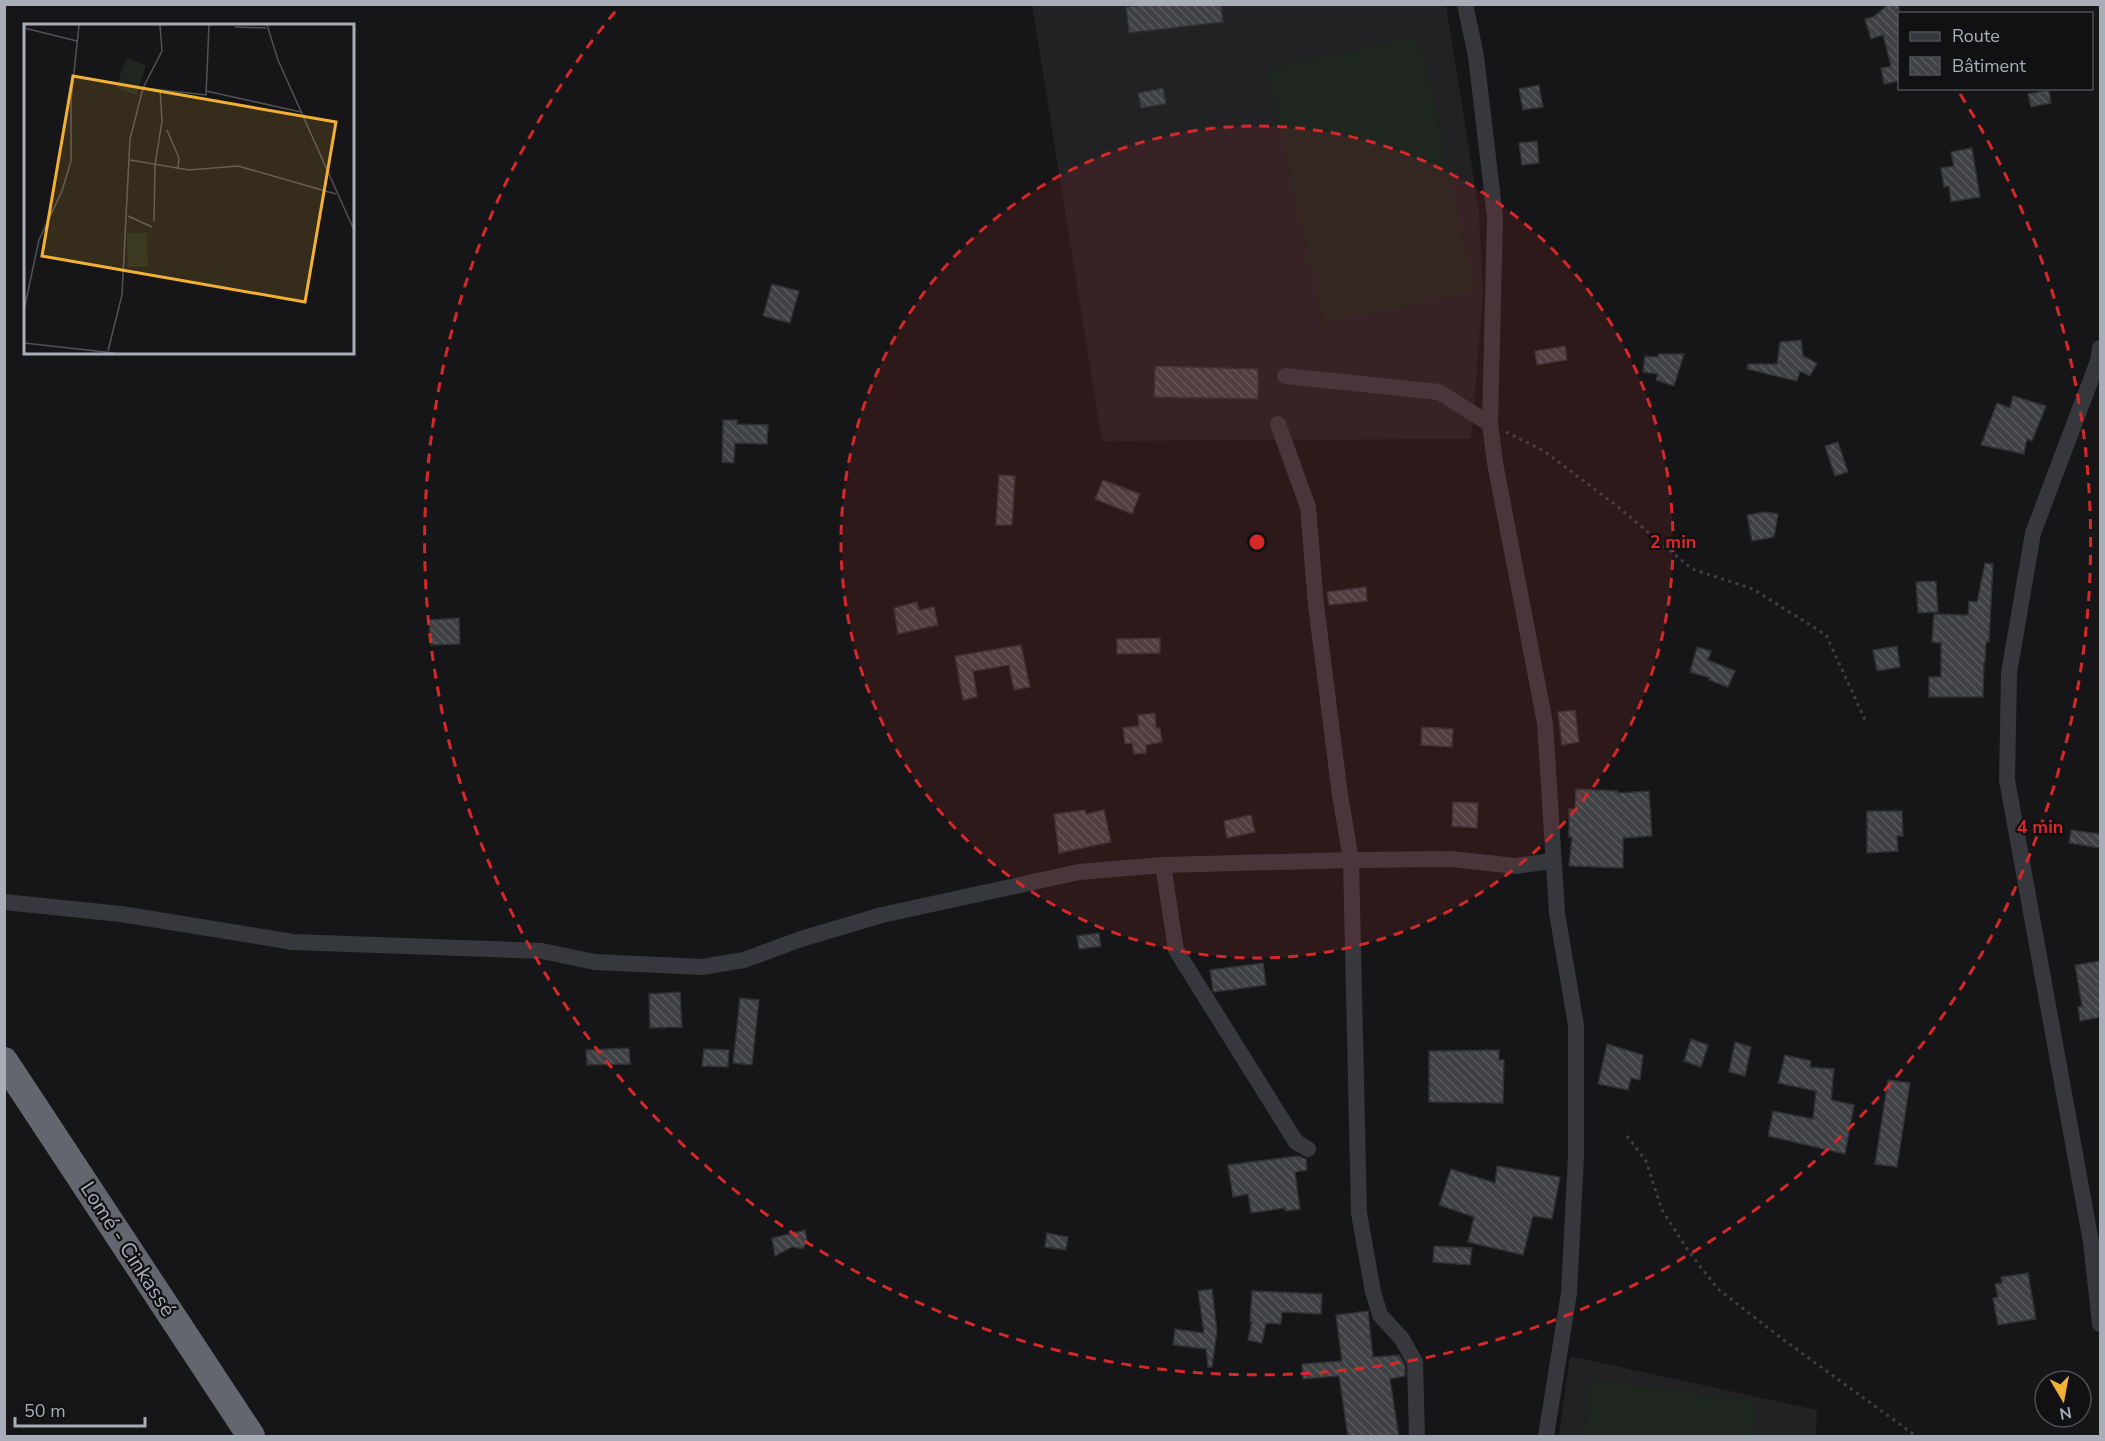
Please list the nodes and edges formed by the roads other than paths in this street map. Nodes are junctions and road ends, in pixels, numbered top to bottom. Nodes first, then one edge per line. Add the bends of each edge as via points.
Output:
1 (1465, 4) edge
2 (2100, 348) edge
3 (1285, 376) dead end
4 (1278, 424) dead end
5 (1490, 424) junction
6 (1351, 860) junction
7 (1552, 861) junction
8 (1163, 865) junction
9 (4, 902) edge
10 (4, 1061) edge
11 (1308, 1149) dead end
12 (2100, 1324) edge
13 (251, 1437) edge
14 (1417, 1437) edge
15 (1546, 1437) edge

1 - 5 street via 1476,56 1495,217
2 - 12 street via 2033,533 2009,673 2007,780 2091,1242
3 - 5 street via 1439,392
4 - 6 street via 1308,507 1316,605
5 - 7 street via 1545,723
6 - 7 street via 1452,860 1515,866
6 - 8 street
6 - 14 street via 1359,1213 1380,1315 1402,1339 1415,1362
7 - 15 street via 1576,1025 1576,1156 1569,1293
8 - 9 street via 1078,872 1012,886 882,915 744,960 702,967 596,962 542,951 293,942 121,914
8 - 11 street via 1176,950 1296,1142
10 - 13 highway, Lomé - Cinkassé

